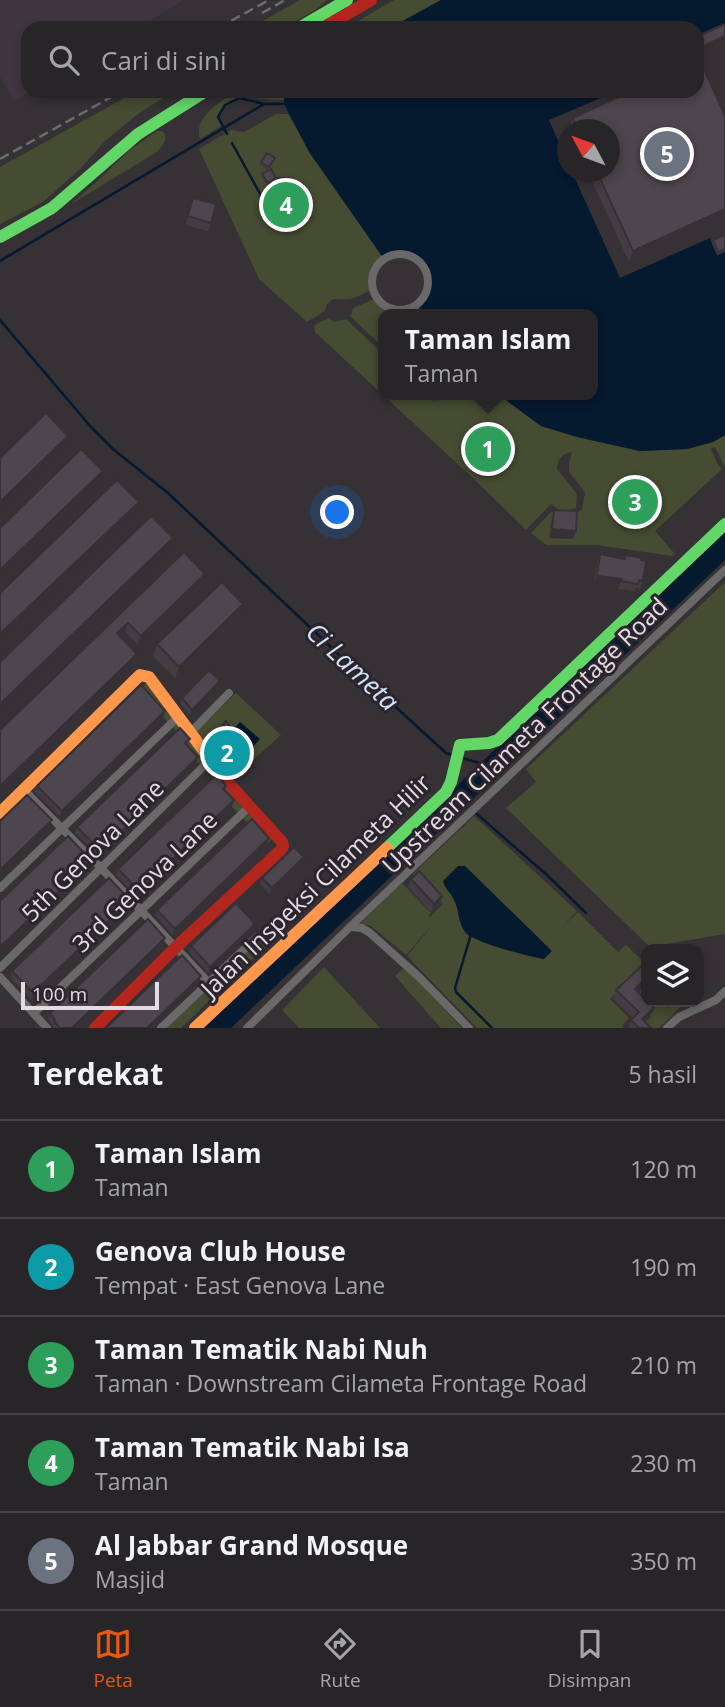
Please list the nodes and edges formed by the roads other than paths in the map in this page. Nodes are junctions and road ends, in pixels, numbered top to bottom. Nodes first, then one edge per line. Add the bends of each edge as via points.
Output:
1 (347, 0) edge
2 (371, 0) edge
3 (311, 21) edge
4 (335, 21) edge
5 (194, 98) edge
6 (0, 237) edge
7 (373, 274) joint
8 (394, 309) edge
9 (406, 309) edge
10 (725, 524) edge
11 (725, 570) edge
12 (229, 693) dead end
13 (178, 717) junction
14 (190, 733) junction
15 (211, 759) junction
16 (24, 790) junction
17 (250, 806) junction
18 (0, 813) edge
19 (63, 829) junction
20 (102, 869) junction
21 (0, 888) edge
22 (141, 910) junction
23 (350, 927) junction
24 (257, 937) dead end
25 (176, 947) junction
26 (0, 968) edge
27 (0, 977) edge
28 (209, 983) junction
29 (725, 991) edge
30 (34, 1013) junction
31 (47, 1028) edge
32 (94, 1028) edge
33 (161, 1028) edge
34 (195, 1028) edge
35 (247, 1028) edge
36 (469, 1028) edge
37 (667, 1028) edge

1 - 3 street
2 - 4 street
5 - 6 street via 138,134 52,208
7 - 8 street via 375,295
7 - 9 street via 377,265 392,255 418,260 428,285 420,301
10 - 34 street, Jalan Inspeksi Cilameta Hilir via 498,740 462,744 446,792
11 - 23 street, Upstream Cilameta Frontage Road
12 - 14 street
13 - 14 street
13 - 16 street via 149,677 140,675
13 - 19 street
14 - 15 street
15 - 17 street
15 - 20 street, 5th Genova Lane
16 - 18 street
16 - 19 street
17 - 22 street, 3rd Genova Lane
17 - 25 street via 282,842 281,850
19 - 20 street
19 - 21 street
20 - 22 street
20 - 26 street, 5th Genova Lane
22 - 25 street
22 - 30 street, 3rd Genova Lane
23 - 35 street, Upstream Cilameta Frontage Road
23 - 36 street via 370,933
24 - 28 street
25 - 28 street
25 - 32 street
27 - 30 street
28 - 33 street
29 - 37 street
30 - 31 street

